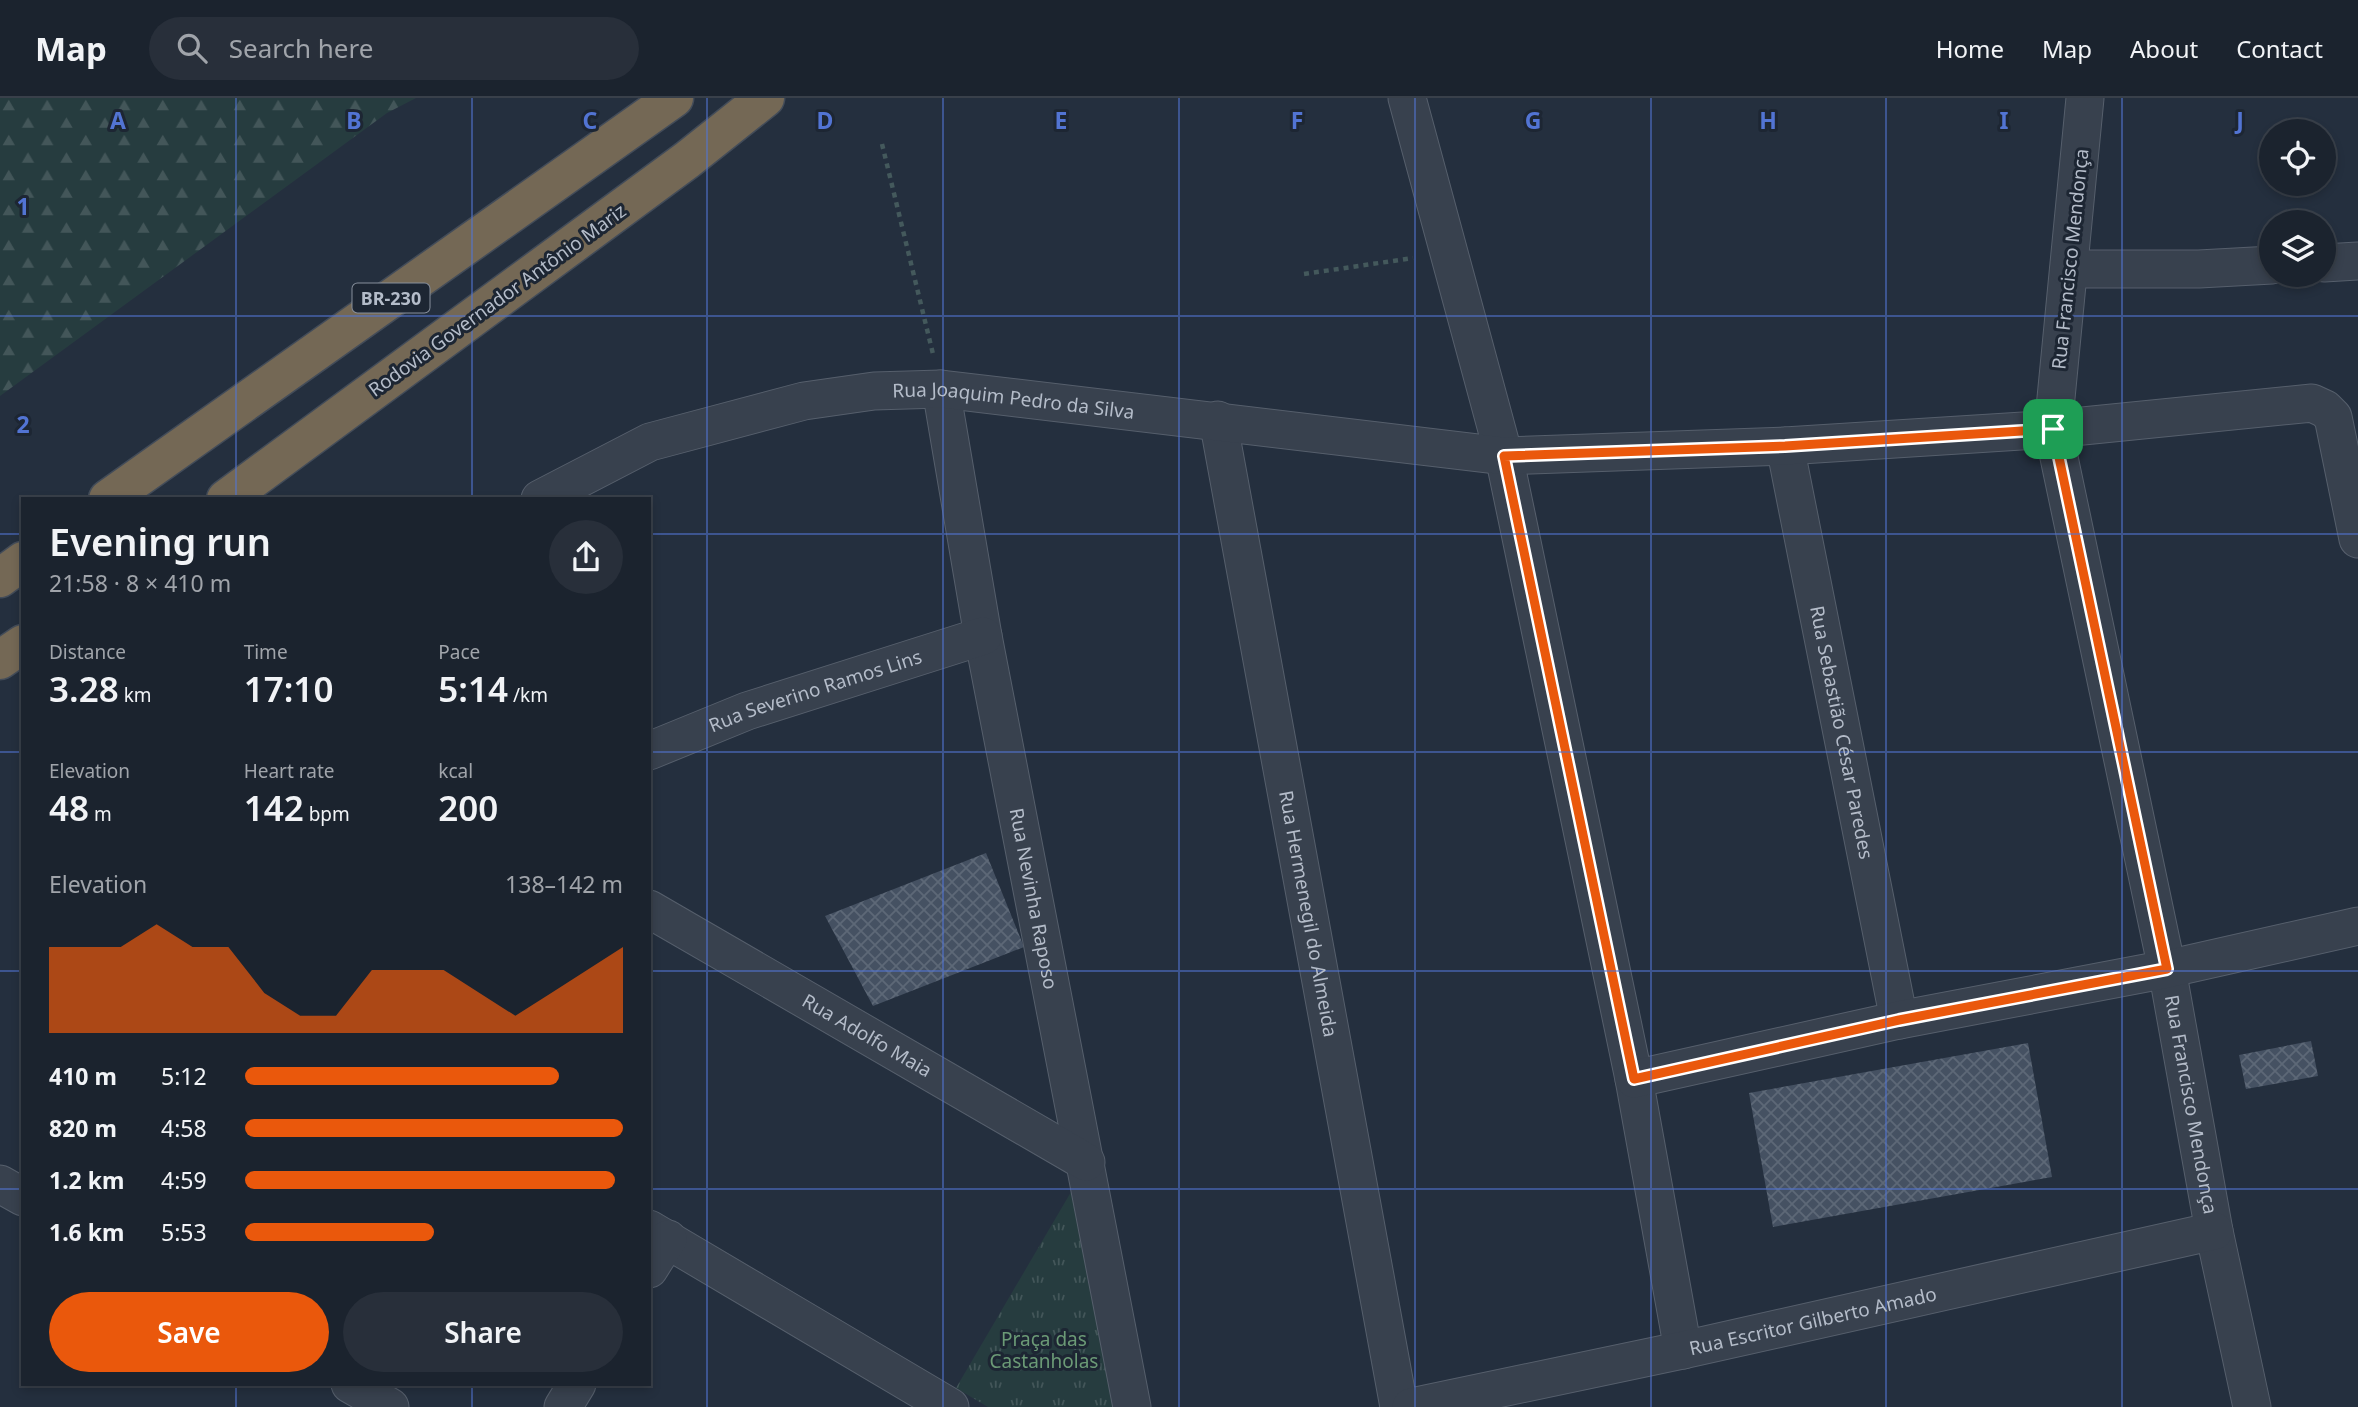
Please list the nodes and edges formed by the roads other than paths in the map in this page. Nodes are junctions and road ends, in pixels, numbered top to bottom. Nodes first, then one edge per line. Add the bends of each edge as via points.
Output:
1 (674, 98) edge
2 (765, 98) edge
3 (1406, 98) edge
4 (2085, 98) edge
5 (2358, 261) edge
6 (2336, 262) edge
7 (2259, 266) edge
8 (2069, 269) junction
9 (941, 389) junction
10 (1218, 420) junction
11 (2053, 429) junction
12 (1785, 446) junction
13 (1504, 456) junction
14 (111, 497) edge
15 (229, 497) edge
16 (544, 497) edge
17 (2358, 538) edge
18 (21, 562) edge
19 (0, 578) edge
20 (983, 636) junction
21 (21, 645) edge
22 (0, 660) edge
23 (651, 750) edge
24 (651, 909) edge
25 (2358, 926) edge
26 (2167, 969) junction
27 (1899, 1020) junction
28 (1634, 1079) junction
29 (1086, 1162) junction
30 (0, 1184) edge
31 (21, 1196) edge
32 (2214, 1231) junction
33 (656, 1246) edge
34 (1683, 1350) junction
35 (353, 1386) edge
36 (576, 1386) edge
37 (390, 1407) edge
38 (563, 1407) edge
39 (950, 1407) edge
40 (1132, 1407) edge
41 (1399, 1407) edge
42 (1411, 1407) edge
43 (2252, 1407) edge

1 - 14 highway, BR-230
2 - 15 highway, Rodovia Governador Antônio Mariz
3 - 13 street
4 - 8 street, Rua Francisco Mendonça
5 - 6 street
7 - 8 street
8 - 11 street, Rua Francisco Mendonça
9 - 10 street, Rua Joaquim Pedro da Silva
9 - 16 street, Rua Joaquim Pedro da Silva via 874,391 804,401 650,442
9 - 20 street, Rua Nevinha Raposo
10 - 13 street, Rua Joaquim Pedro da Silva
10 - 41 street, Rua Hermenegil do Almeida
11 - 12 street, Rua Joaquim Pedro da Silva
11 - 17 street, Rua Joaquim Pedro da Silva via 2312,403 2333,417
11 - 26 street, Rua Francisco Mendonça
12 - 13 street, Rua Joaquim Pedro da Silva
12 - 27 street, Rua Sebastião César Paredes
13 - 28 street
18 - 19 highway
20 - 23 street, Rua Severino Ramos Lins via 747,711
20 - 29 street, Rua Nevinha Raposo
21 - 22 highway
24 - 29 street, Rua Adolfo Maia
25 - 26 street
26 - 27 street
26 - 32 street, Rua Francisco Mendonça
27 - 28 street
28 - 34 street
29 - 40 street, Rua Nevinha Raposo
30 - 31 street
32 - 34 street, Rua Escritor Gilberto Amado
32 - 43 street, Rua Francisco Mendonça
33 - 39 street
34 - 42 street, Rua Escritor Gilberto Amado
35 - 37 street
36 - 38 street

